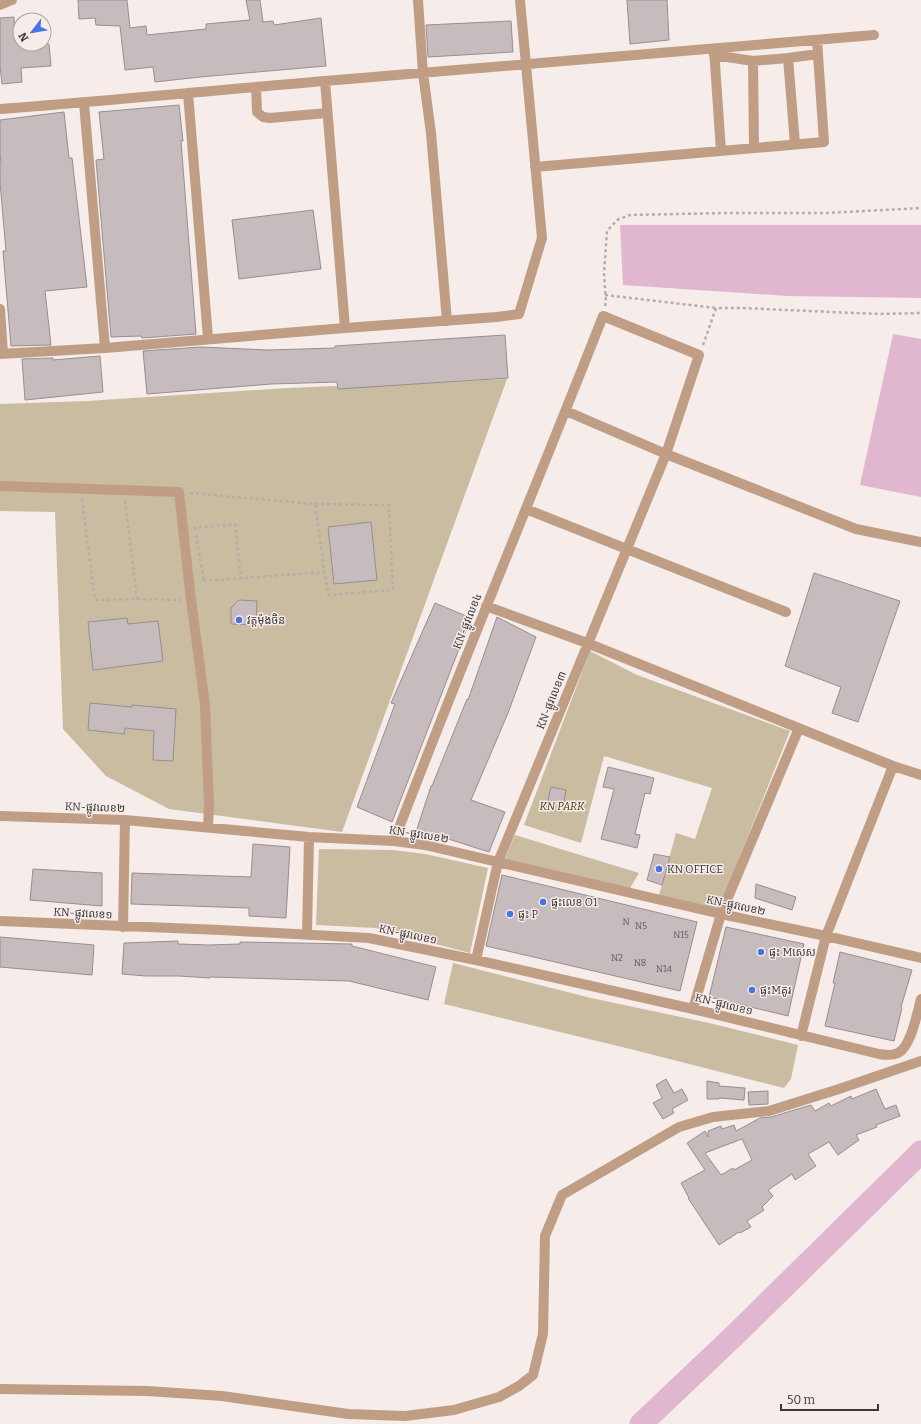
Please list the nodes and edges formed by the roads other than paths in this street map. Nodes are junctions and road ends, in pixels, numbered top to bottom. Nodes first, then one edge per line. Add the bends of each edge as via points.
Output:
1 (12, 0) edge
2 (418, 0) edge
3 (520, 0) edge
4 (0, 5) edge
5 (874, 35) dead end
6 (817, 40) junction
7 (714, 52) junction
8 (818, 54) junction
9 (788, 58) junction
10 (753, 61) junction
11 (525, 64) junction
12 (424, 73) junction
13 (325, 81) junction
14 (256, 87) junction
15 (188, 93) junction
16 (84, 103) junction
17 (0, 109) edge
18 (327, 113) junction
19 (795, 144) junction
20 (754, 148) junction
21 (721, 151) junction
22 (535, 167) junction
23 (0, 309) edge
24 (447, 321) junction
25 (345, 328) junction
26 (208, 338) junction
27 (105, 348) junction
28 (2, 354) edge
29 (700, 355) joint
30 (566, 411) junction
31 (666, 454) junction
32 (0, 486) edge
33 (526, 509) junction
34 (921, 542) edge
35 (626, 549) junction
36 (486, 606) junction
37 (786, 612) dead end
38 (587, 643) junction
39 (799, 728) junction
40 (893, 766) junction
41 (921, 775) edge
42 (0, 816) edge
43 (125, 820) junction
44 (208, 827) junction
45 (309, 837) junction
46 (394, 841) junction
47 (498, 862) junction
48 (721, 914) junction
49 (0, 921) edge
50 (123, 927) junction
51 (307, 935) junction
52 (826, 936) junction
53 (921, 958) edge
54 (476, 960) junction
55 (921, 999) edge
56 (693, 1009) junction
57 (801, 1036) junction
58 (921, 1061) edge
59 (0, 1389) edge

1 - 4 street
2 - 12 street
3 - 11 street
5 - 6 street
6 - 7 street
6 - 8 street
7 - 10 street
7 - 11 street
7 - 21 street
8 - 9 street
8 - 19 street via 824,142
9 - 10 street
9 - 19 street
10 - 20 street
11 - 12 street
11 - 22 street
12 - 13 street
12 - 24 street
13 - 14 street
13 - 18 street
14 - 15 street
14 - 18 street via 258,112 263,117
15 - 16 street
15 - 26 street
16 - 17 street
16 - 27 street
18 - 25 street
19 - 20 street
20 - 21 street
21 - 22 street
22 - 24 street via 542,238 519,314
23 - 28 street
24 - 25 street
25 - 26 street
26 - 27 street
27 - 28 street
29 - 30 street, KN-ផ្លូវលេខ៤ via 603,316
29 - 31 street, KN-ផ្លូវលេខ៣
30 - 31 street
30 - 33 street, KN-ផ្លូវលេខ៤
31 - 34 street via 856,529
31 - 35 street, KN-ផ្លូវលេខ៣
32 - 44 street via 179,492 205,705 210,805
33 - 35 street
33 - 36 street, KN-ផ្លូវលេខ៤
35 - 37 street
35 - 38 street, KN-ផ្លូវលេខ៣
36 - 38 street
36 - 46 street, KN-ផ្លូវលេខ៤
38 - 39 street
38 - 47 street, KN-ផ្លូវលេខ៣
39 - 40 street
39 - 48 street
40 - 41 street
40 - 52 street
42 - 43 street, KN-ផ្លូវលេខ២
43 - 44 street, KN-ផ្លូវលេខ២
43 - 50 street
44 - 45 street, KN-ផ្លូវលេខ២
45 - 46 street, KN-ផ្លូវលេខ២
45 - 51 street
46 - 47 street, KN-ផ្លូវលេខ២ via 425,845
47 - 48 street, KN-ផ្លូវលេខ២
47 - 54 street, KN-ផ្លូវលេខ៣
48 - 52 street, KN-ផ្លូវលេខ២
48 - 56 street
49 - 50 street, KN-ផ្លូវលេខ១
50 - 51 street, KN-ផ្លូវលេខ១
51 - 54 street, KN-ផ្លូវលេខ១ via 369,938
52 - 53 street, KN-ផ្លូវលេខ២
52 - 57 street
54 - 56 street, KN-ផ្លូវលេខ១
55 - 57 street, KN-ផ្លូវលេខ១ via 908,1041 898,1054 879,1054
56 - 57 street, KN-ផ្លូវលេខ១
58 - 59 street via 769,1111 713,1116 679,1127 562,1195 545,1236 543,1334 533,1375 499,1397 454,1410 405,1416 348,1414 222,1396 147,1391

